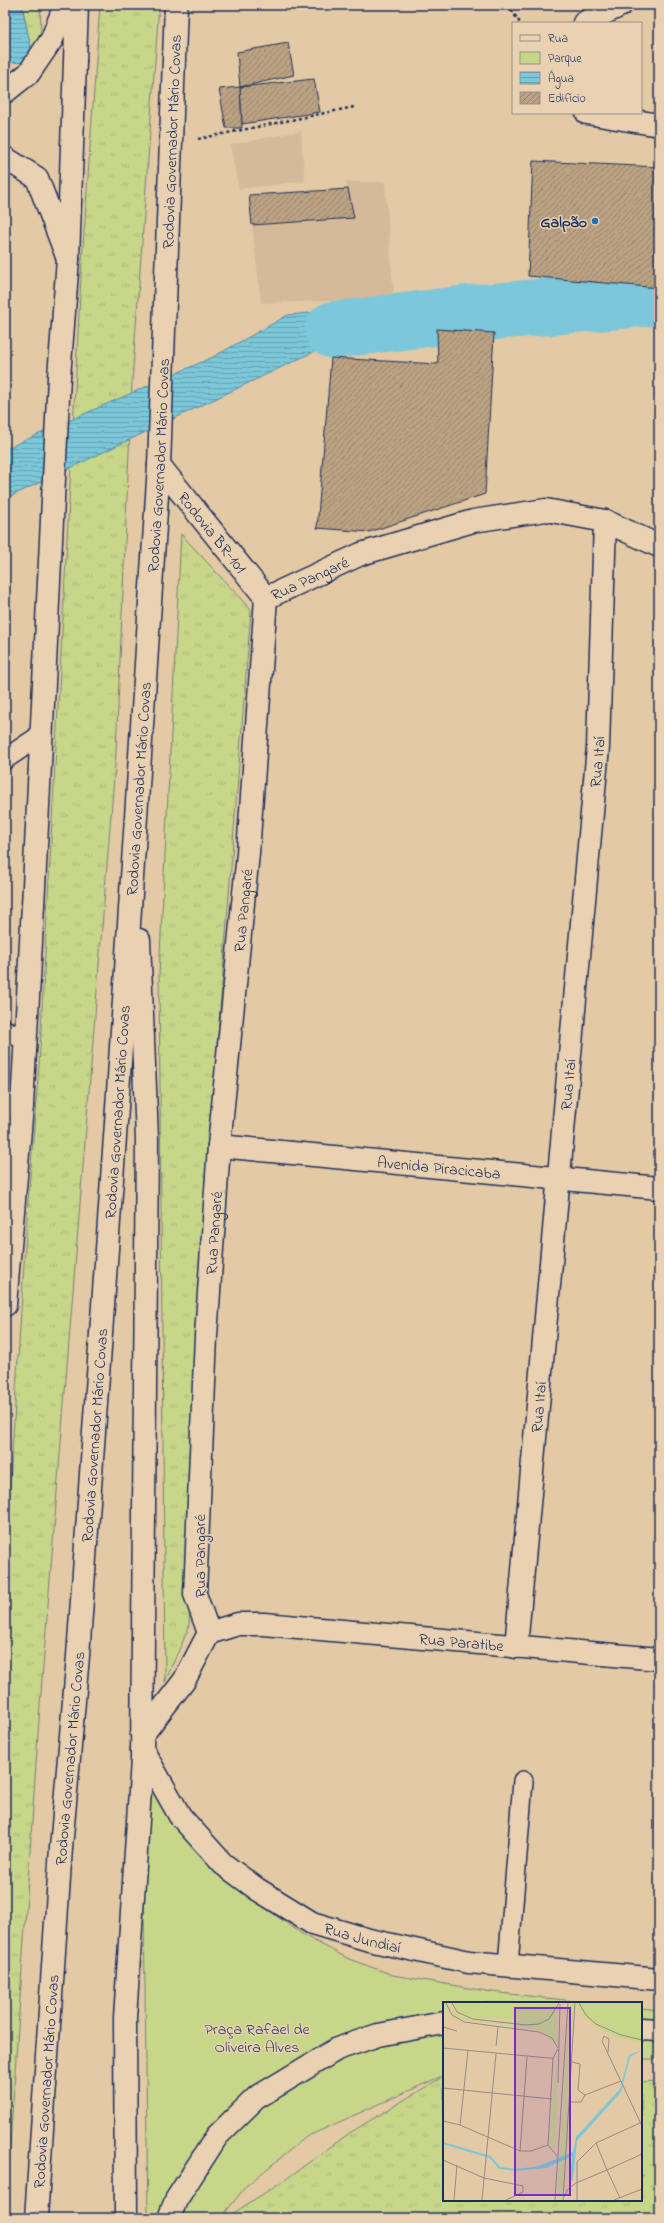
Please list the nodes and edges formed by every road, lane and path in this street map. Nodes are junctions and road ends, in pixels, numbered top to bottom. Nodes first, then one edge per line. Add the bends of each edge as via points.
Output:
1 (65, 5) edge
2 (77, 5) edge
3 (508, 5) edge
4 (621, 5) edge
5 (179, 8) edge
6 (519, 22) edge
7 (586, 22) edge
8 (5, 92) edge
9 (354, 107) dead end
10 (593, 114) edge
11 (659, 125) edge
12 (172, 144) junction
13 (5, 158) edge
14 (68, 259) junction
15 (159, 465) junction
16 (605, 522) junction
17 (659, 546) edge
18 (266, 598) junction
19 (42, 735) junction
20 (5, 759) edge
21 (134, 838) junction
22 (5, 1030) edge
23 (25, 1040) junction
24 (13, 1105) edge
25 (220, 1146) junction
26 (558, 1178) junction
27 (659, 1188) edge
28 (5, 1305) edge
29 (209, 1633) junction
30 (516, 1647) junction
31 (659, 1659) edge
32 (142, 1742) junction
33 (523, 1781) dead end
34 (508, 1965) junction
35 (659, 1979) edge
36 (443, 2023) edge
37 (642, 2029) edge
38 (659, 2030) edge
39 (36, 2218) edge
40 (126, 2218) edge
41 (169, 2218) edge

1 - 8 main road via 52,39 33,68
2 - 14 main road
3 - 6 path
4 - 7 main road
5 - 12 main road, Rodovia Governador Mário Covas
9 - 12 path
10 - 11 main road
12 - 15 main road, Rodovia Governador Mário Covas
13 - 14 main road via 37,178
14 - 19 main road via 59,377
15 - 18 main road, Rodovia BR-101
15 - 21 main road, Rodovia Governador Mário Covas
16 - 17 main road, Rua Pangaré
16 - 18 main road, Rua Pangaré via 546,510 473,522 361,554
16 - 26 main road, Rua Itaí via 598,747
18 - 25 main road, Rua Pangaré via 248,854
19 - 20 lane
19 - 23 main road
21 - 32 main road via 147,1139
21 - 39 main road, Rodovia Governador Mário Covas
22 - 23 lane
23 - 24 main road
24 - 28 main road
25 - 26 main road, Avenida Piracicaba
25 - 29 main road, Rua Pangaré via 206,1336 195,1594
26 - 27 main road, Avenida Piracicaba
26 - 30 main road, Rua Itaí
29 - 30 main road, Rua Paratibe via 238,1624 264,1624
29 - 32 main road via 184,1681
30 - 31 main road, Rua Paratibe
32 - 34 main road, Rua Jundiaí via 180,1816 223,1864 257,1889 312,1923 369,1940 469,1962
32 - 40 main road via 125,2018
33 - 34 lane
34 - 35 main road, Rua Jundiaí
36 - 41 main road via 378,2035 337,2050 256,2098 217,2136 176,2200
37 - 38 main road

